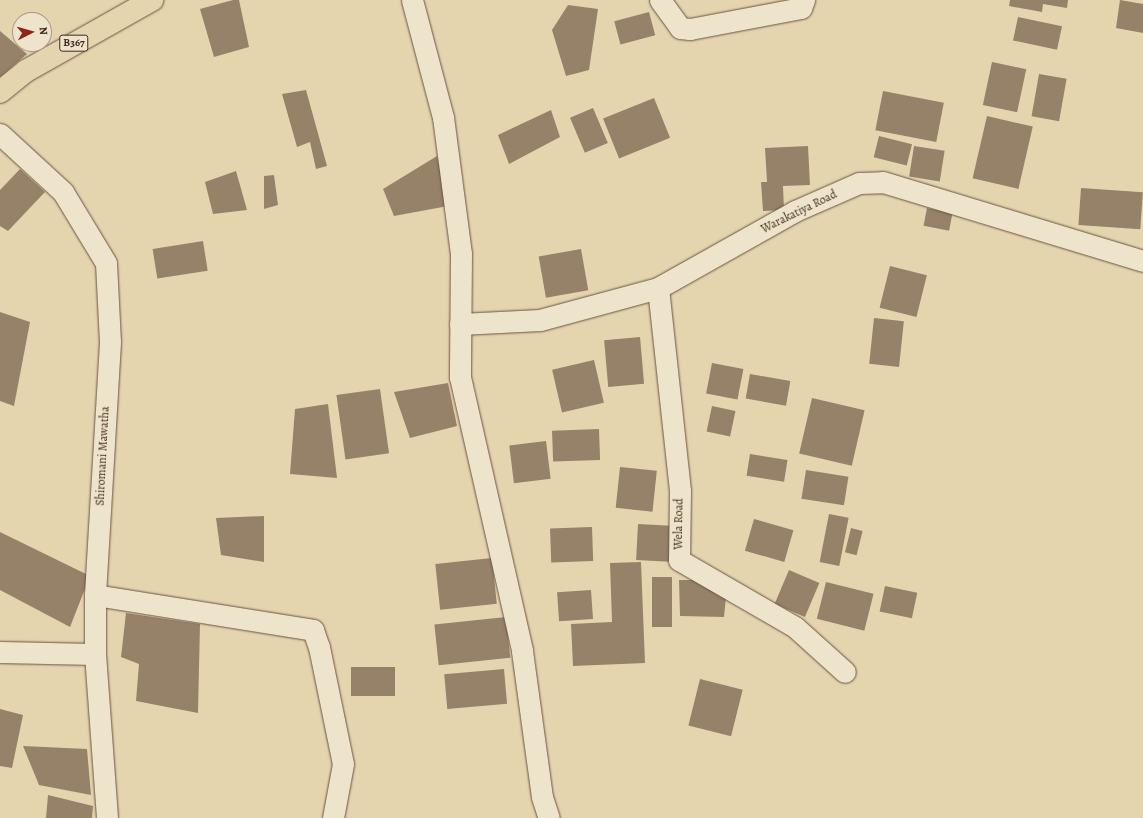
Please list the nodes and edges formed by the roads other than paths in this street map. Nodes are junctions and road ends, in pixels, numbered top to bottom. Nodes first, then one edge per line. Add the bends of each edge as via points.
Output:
1 (152, 0) edge
2 (412, 0) edge
3 (660, 0) edge
4 (804, 0) edge
5 (0, 92) edge
6 (0, 134) edge
7 (1143, 261) edge
8 (658, 288) junction
9 (460, 324) junction
10 (95, 595) junction
11 (0, 652) edge
12 (95, 654) junction
13 (845, 672) dead end
14 (107, 818) edge
15 (333, 818) edge
16 (549, 818) edge

1 - 5 main road, B367 via 26,71
2 - 9 street via 442,117 461,254
3 - 4 street via 680,28 690,29 801,8
6 - 10 street, Shiromani Mawatha via 63,192 106,263 110,342
7 - 8 street, Warakatiya Road via 883,182 875,182 859,183 795,211
8 - 9 street, Warakatiya Road via 540,320
8 - 13 street, Wela Road via 680,491 679,560 795,627
9 - 16 street via 460,377 522,651 542,797
10 - 12 street, Shiromani Mawatha
10 - 15 street via 313,630 320,647 343,764
11 - 12 street
12 - 14 street, Shiromani Mawatha

